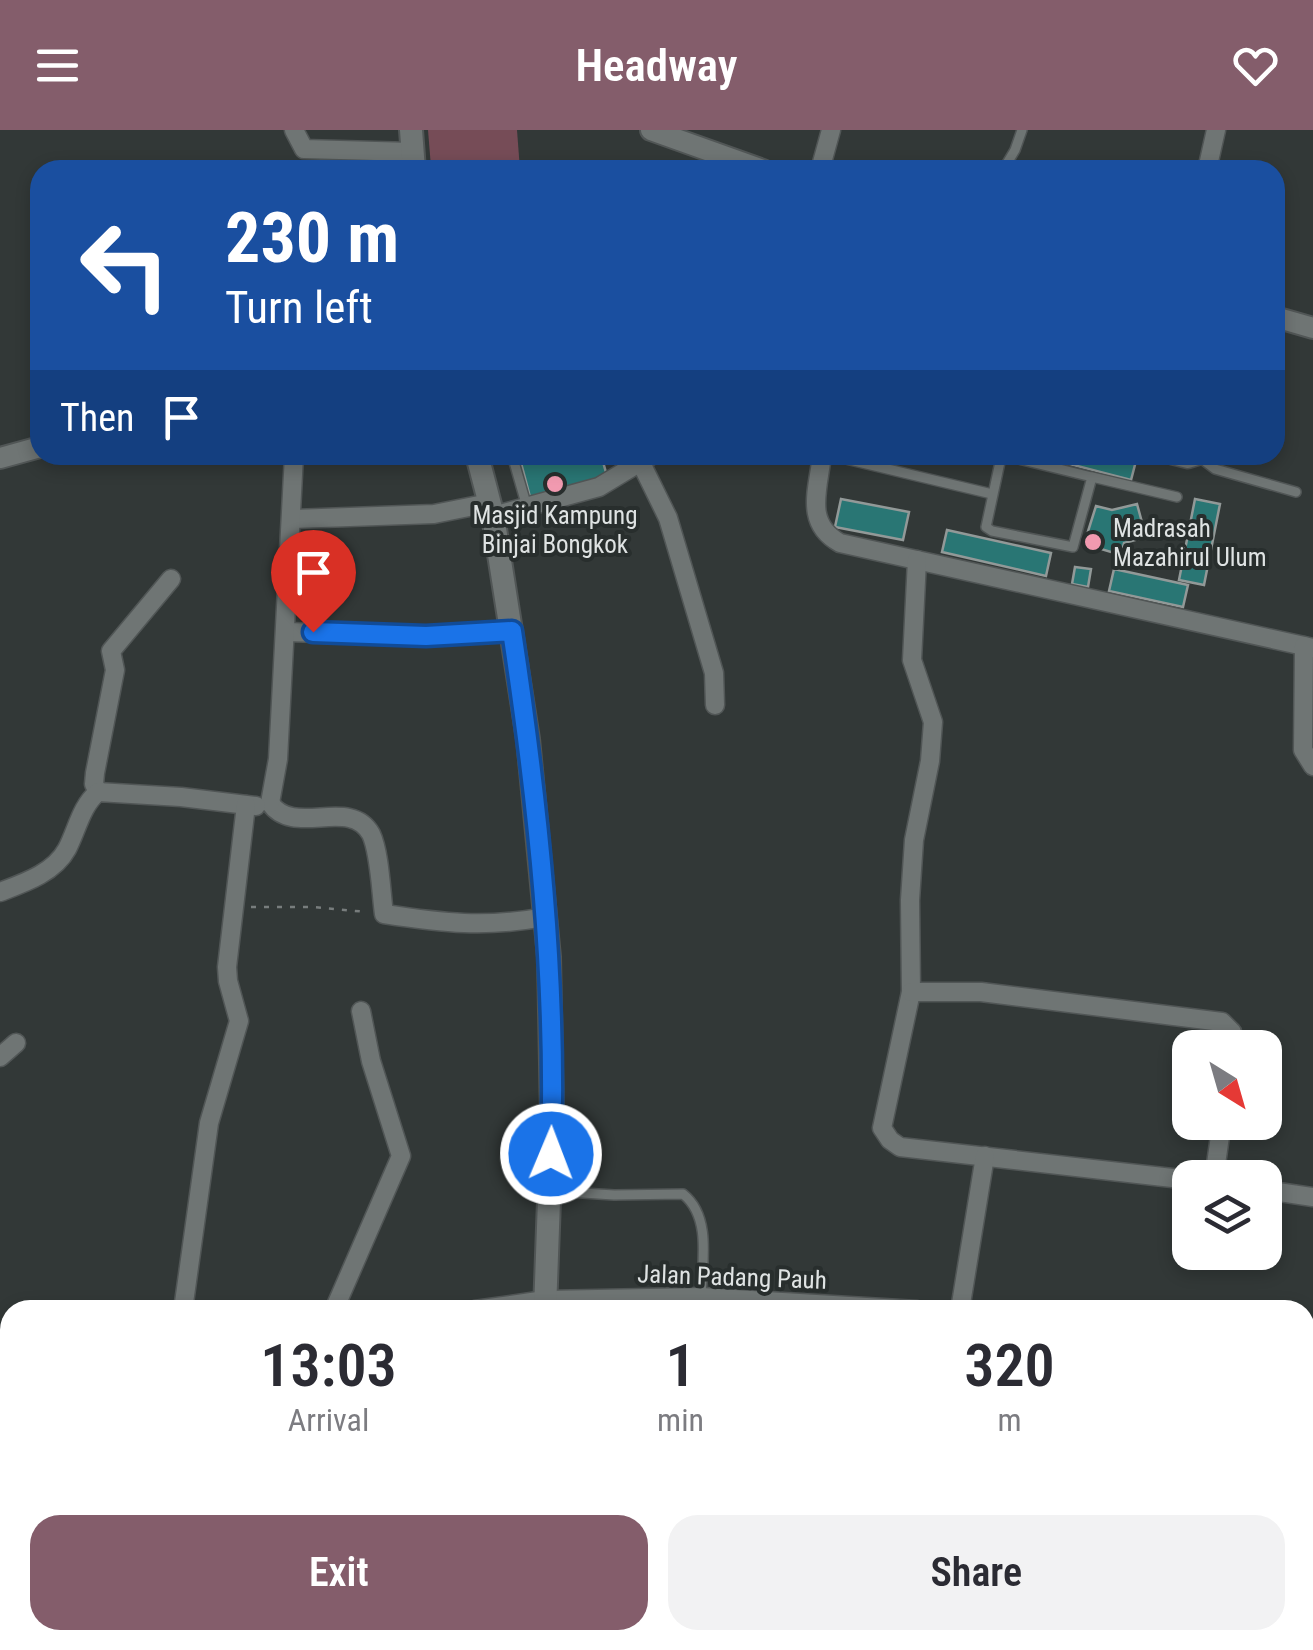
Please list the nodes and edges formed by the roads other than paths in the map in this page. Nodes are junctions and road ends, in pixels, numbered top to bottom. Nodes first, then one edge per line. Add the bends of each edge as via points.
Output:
1 (294, 130) edge
2 (651, 130) edge
3 (831, 130) edge
4 (1022, 130) edge
5 (1216, 130) edge
6 (413, 151) edge
7 (735, 160) edge
8 (823, 160) edge
9 (1008, 160) edge
10 (1209, 160) edge
11 (1285, 320) edge
12 (1313, 328) edge
13 (30, 450) edge
14 (0, 458) edge
15 (294, 465) edge
16 (480, 465) edge
17 (515, 465) edge
18 (637, 465) edge
19 (649, 465) edge
20 (824, 465) edge
21 (869, 465) edge
22 (999, 465) edge
23 (1043, 465) edge
24 (1210, 465) edge
25 (1092, 477) junction
26 (1296, 492) dead end
27 (992, 494) junction
28 (1177, 496) dead end
29 (528, 507) junction
30 (491, 510) junction
31 (292, 519) junction
32 (917, 560) junction
33 (171, 579) dead end
34 (512, 631) junction
35 (286, 632) junction
36 (1309, 646) edge
37 (715, 705) dead end
38 (1313, 766) edge
39 (98, 792) junction
40 (270, 803) junction
41 (246, 805) junction
42 (0, 892) edge
43 (546, 917) junction
44 (911, 992) junction
45 (360, 1011) dead end
46 (1230, 1030) edge
47 (16, 1043) dead end
48 (0, 1057) edge
49 (984, 1156) junction
50 (1172, 1178) edge
51 (550, 1190) junction
52 (1282, 1192) edge
53 (1313, 1197) edge
54 (701, 1296) junction
55 (184, 1300) edge
56 (338, 1300) edge
57 (545, 1300) edge
58 (632, 1300) edge
59 (763, 1300) edge
60 (962, 1300) edge

1 - 6 street via 304,149
2 - 7 street
3 - 8 street
4 - 9 lane
5 - 10 street
11 - 12 street
13 - 14 street
15 - 31 street
16 - 30 main road
17 - 29 lane
18 - 29 street via 599,488
19 - 37 street via 714,673
20 - 32 street via 820,528 840,543
21 - 27 lane
22 - 27 lane
23 - 25 lane
24 - 26 lane
25 - 27 lane via 1070,548 992,531 986,521
25 - 28 lane
29 - 30 street
30 - 31 street
30 - 34 main road
31 - 35 street
32 - 36 street
32 - 44 street via 912,660 932,722 913,855
33 - 39 street via 110,651 115,670 94,784
34 - 35 street
34 - 43 main road
35 - 40 street
36 - 38 street via 1302,750
39 - 41 street
39 - 42 street via 60,860
40 - 41 street
40 - 43 street via 288,818 349,817 362,824 373,842 384,914 467,925
41 - 55 street via 228,981 239,1021 209,1123
43 - 51 main road
44 - 46 street via 981,992 1222,1022
44 - 49 street via 882,1128 900,1146
45 - 56 street via 401,1156
47 - 48 street
49 - 50 street
49 - 60 street
51 - 54 lane via 683,1194 702,1221
51 - 57 main road
52 - 53 street
54 - 58 street, Jalan Padang Pauh
54 - 59 street, Jalan Padang Pauh

